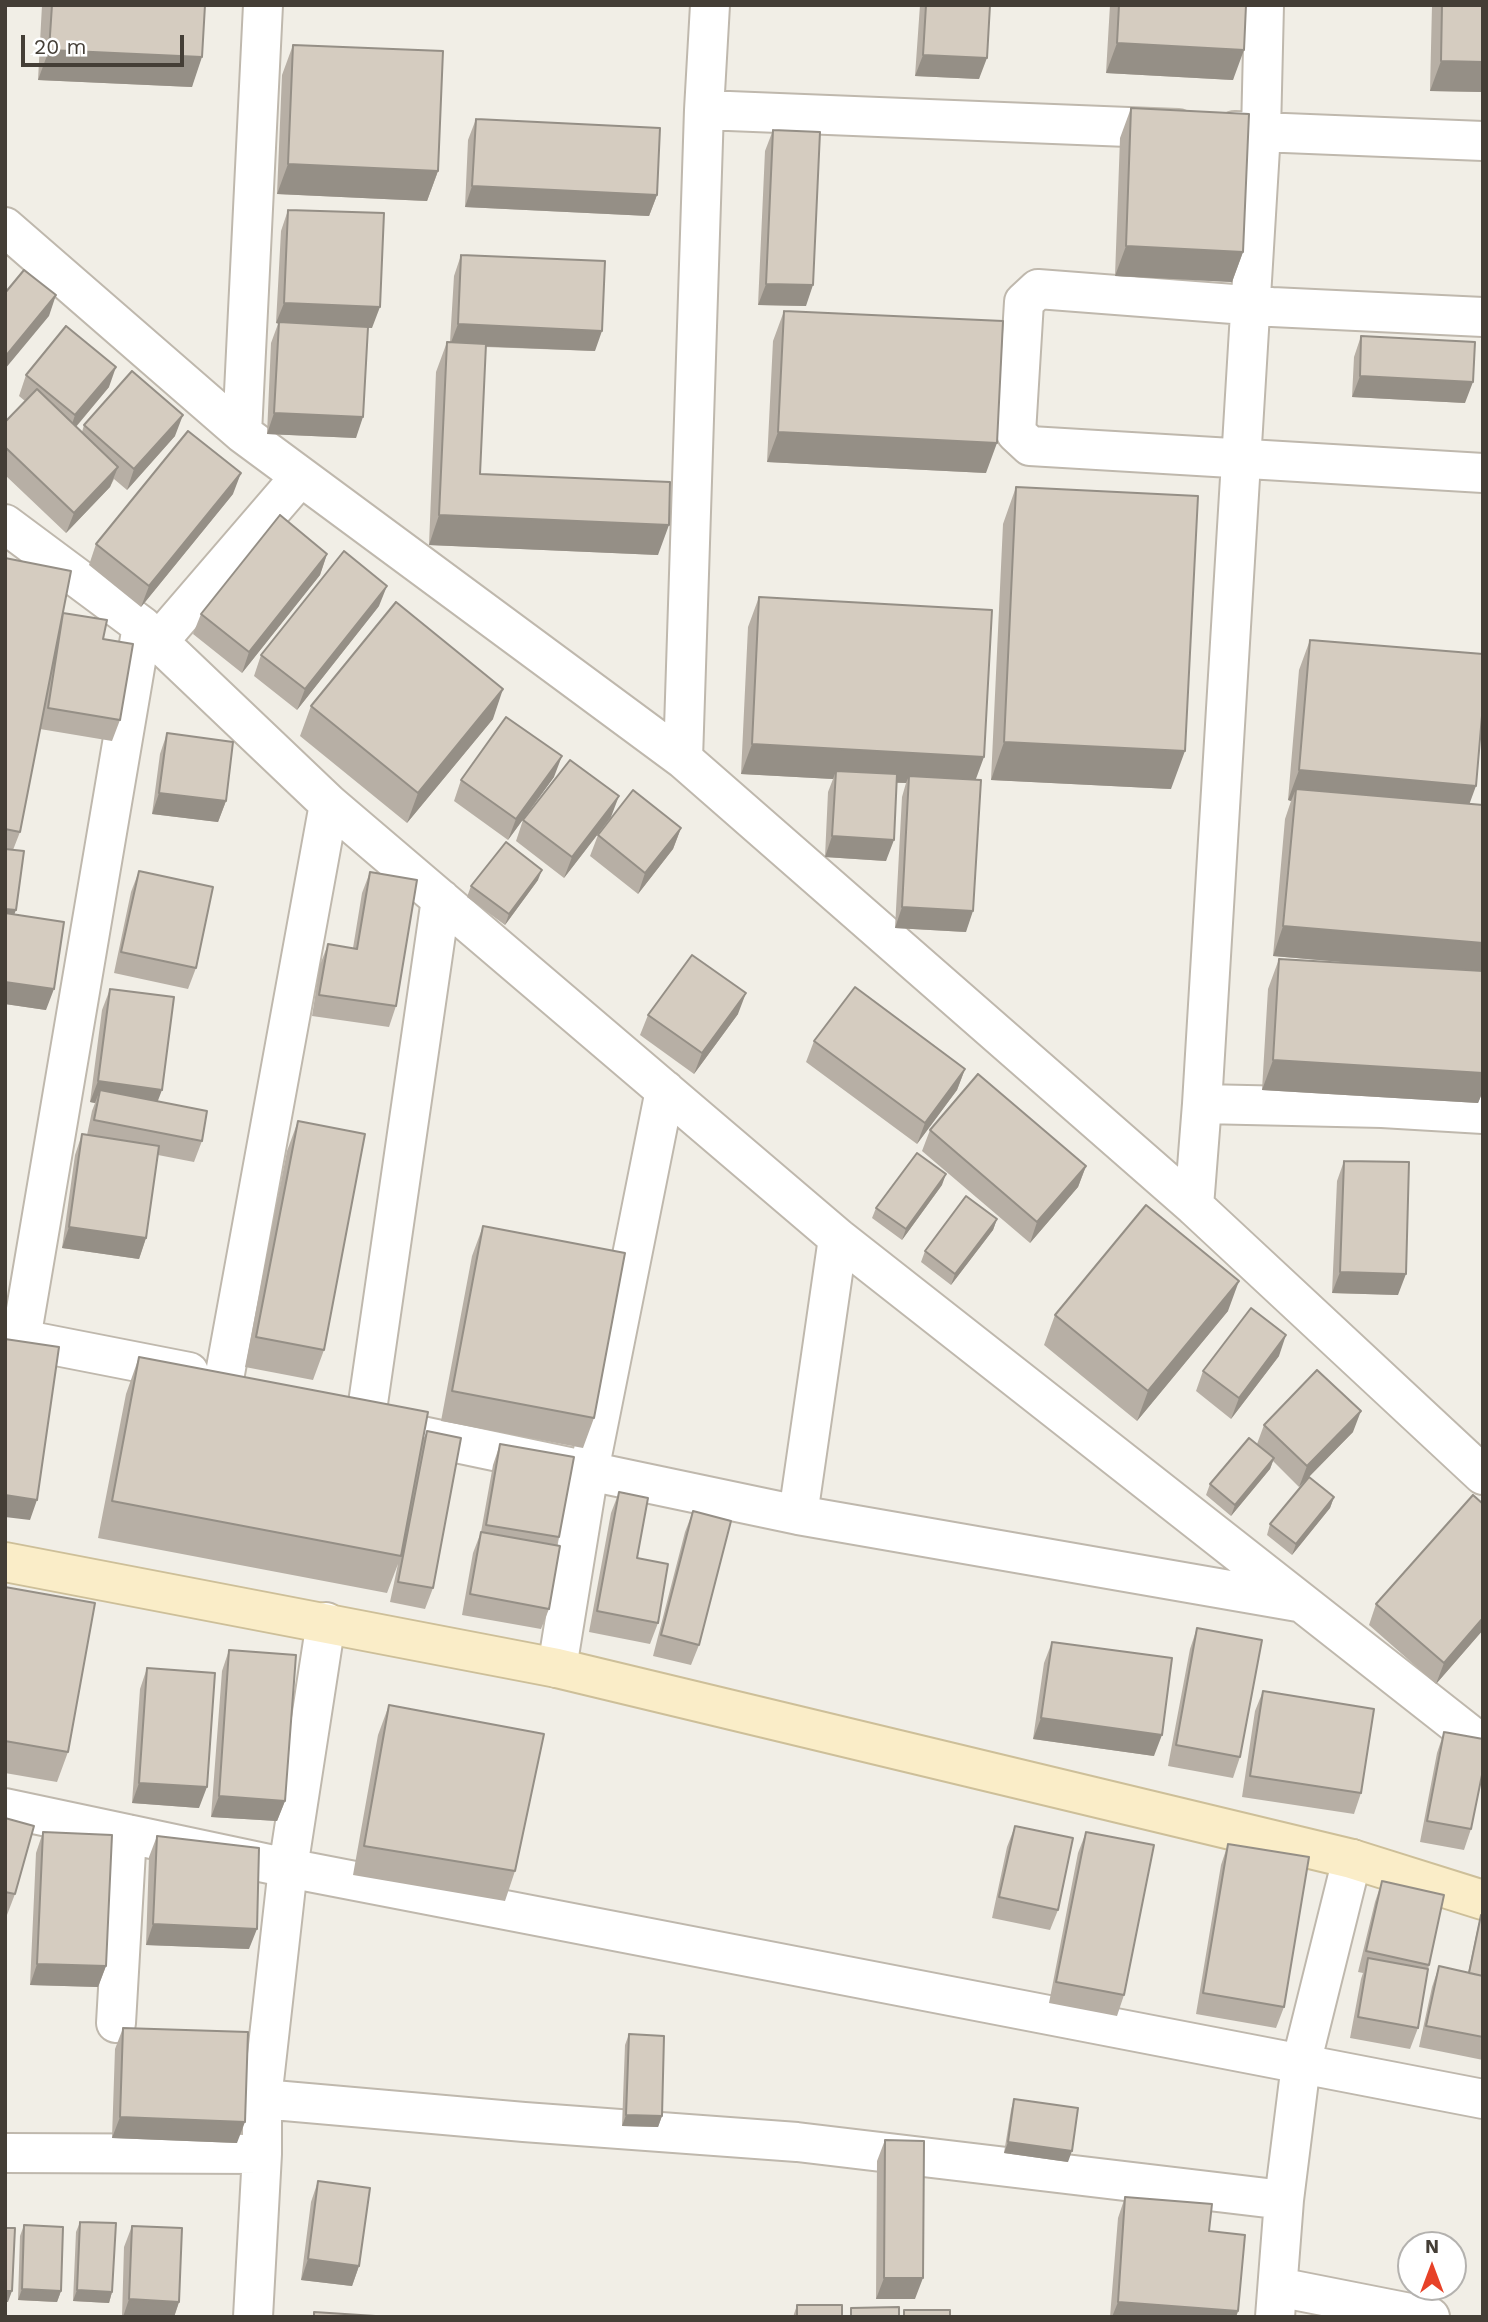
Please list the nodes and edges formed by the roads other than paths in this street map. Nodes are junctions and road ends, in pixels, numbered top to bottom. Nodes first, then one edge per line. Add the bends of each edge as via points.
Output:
1 (262, 5) edge
2 (710, 5) edge
3 (1264, 5) edge
4 (704, 110) junction
5 (1261, 132) junction
6 (1483, 141) edge
7 (5, 227) edge
8 (1251, 305) junction
9 (1483, 317) edge
10 (242, 433) junction
11 (1241, 460) junction
12 (1483, 473) edge
13 (300, 477) junction
14 (5, 524) edge
15 (150, 634) junction
16 (683, 759) junction
17 (329, 804) junction
18 (441, 899) junction
19 (665, 1090) junction
20 (1202, 1104) junction
21 (1483, 1114) edge
22 (1194, 1206) junction
23 (838, 1238) junction
24 (13, 1338) edge
25 (223, 1379) junction
26 (262, 1391) edge
27 (327, 1412) edge
28 (365, 1424) junction
29 (589, 1471) junction
30 (1483, 1475) edge
31 (798, 1515) junction
32 (5, 1562) edge
33 (1304, 1603) junction
34 (327, 1622) junction
35 (556, 1668) junction
36 (1483, 1745) edge
37 (5, 1808) edge
38 (127, 1834) junction
39 (1352, 1859) junction
40 (288, 1868) junction
41 (1483, 1900) edge
42 (116, 2023) dead end
43 (1301, 2064) junction
44 (262, 2099) junction
45 (1483, 2099) edge
46 (5, 2153) edge
47 (262, 2154) junction
48 (1284, 2200) junction
49 (1277, 2302) edge
50 (253, 2317) edge
51 (1430, 2317) edge

1 - 10 street
2 - 4 street
3 - 5 street
4 - 5 street
4 - 16 street
5 - 6 street
5 - 8 street
7 - 10 street
8 - 9 street
8 - 11 street
8 - 11 street via 1038,289 1024,302 1016,432 1030,446
10 - 13 street
11 - 12 street
11 - 20 street
13 - 15 street
13 - 16 street
14 - 15 street
15 - 17 street
15 - 24 street
16 - 22 street
17 - 18 street
17 - 25 street
18 - 19 street
18 - 28 street
19 - 23 street
19 - 29 street
20 - 21 street
20 - 22 street
22 - 30 street
23 - 31 street
23 - 33 street
24 - 25 street
25 - 26 street
27 - 28 street
28 - 29 street
29 - 31 street
29 - 35 street
31 - 33 street
32 - 34 street
33 - 36 street
34 - 35 street
34 - 40 street
35 - 39 street
37 - 38 street
38 - 40 street
38 - 42 street
39 - 41 street
39 - 43 street
40 - 43 street
40 - 44 street
43 - 45 street
43 - 48 street
44 - 47 street
44 - 48 street via 797,2142
46 - 47 street
47 - 50 street
48 - 49 street
49 - 51 street

